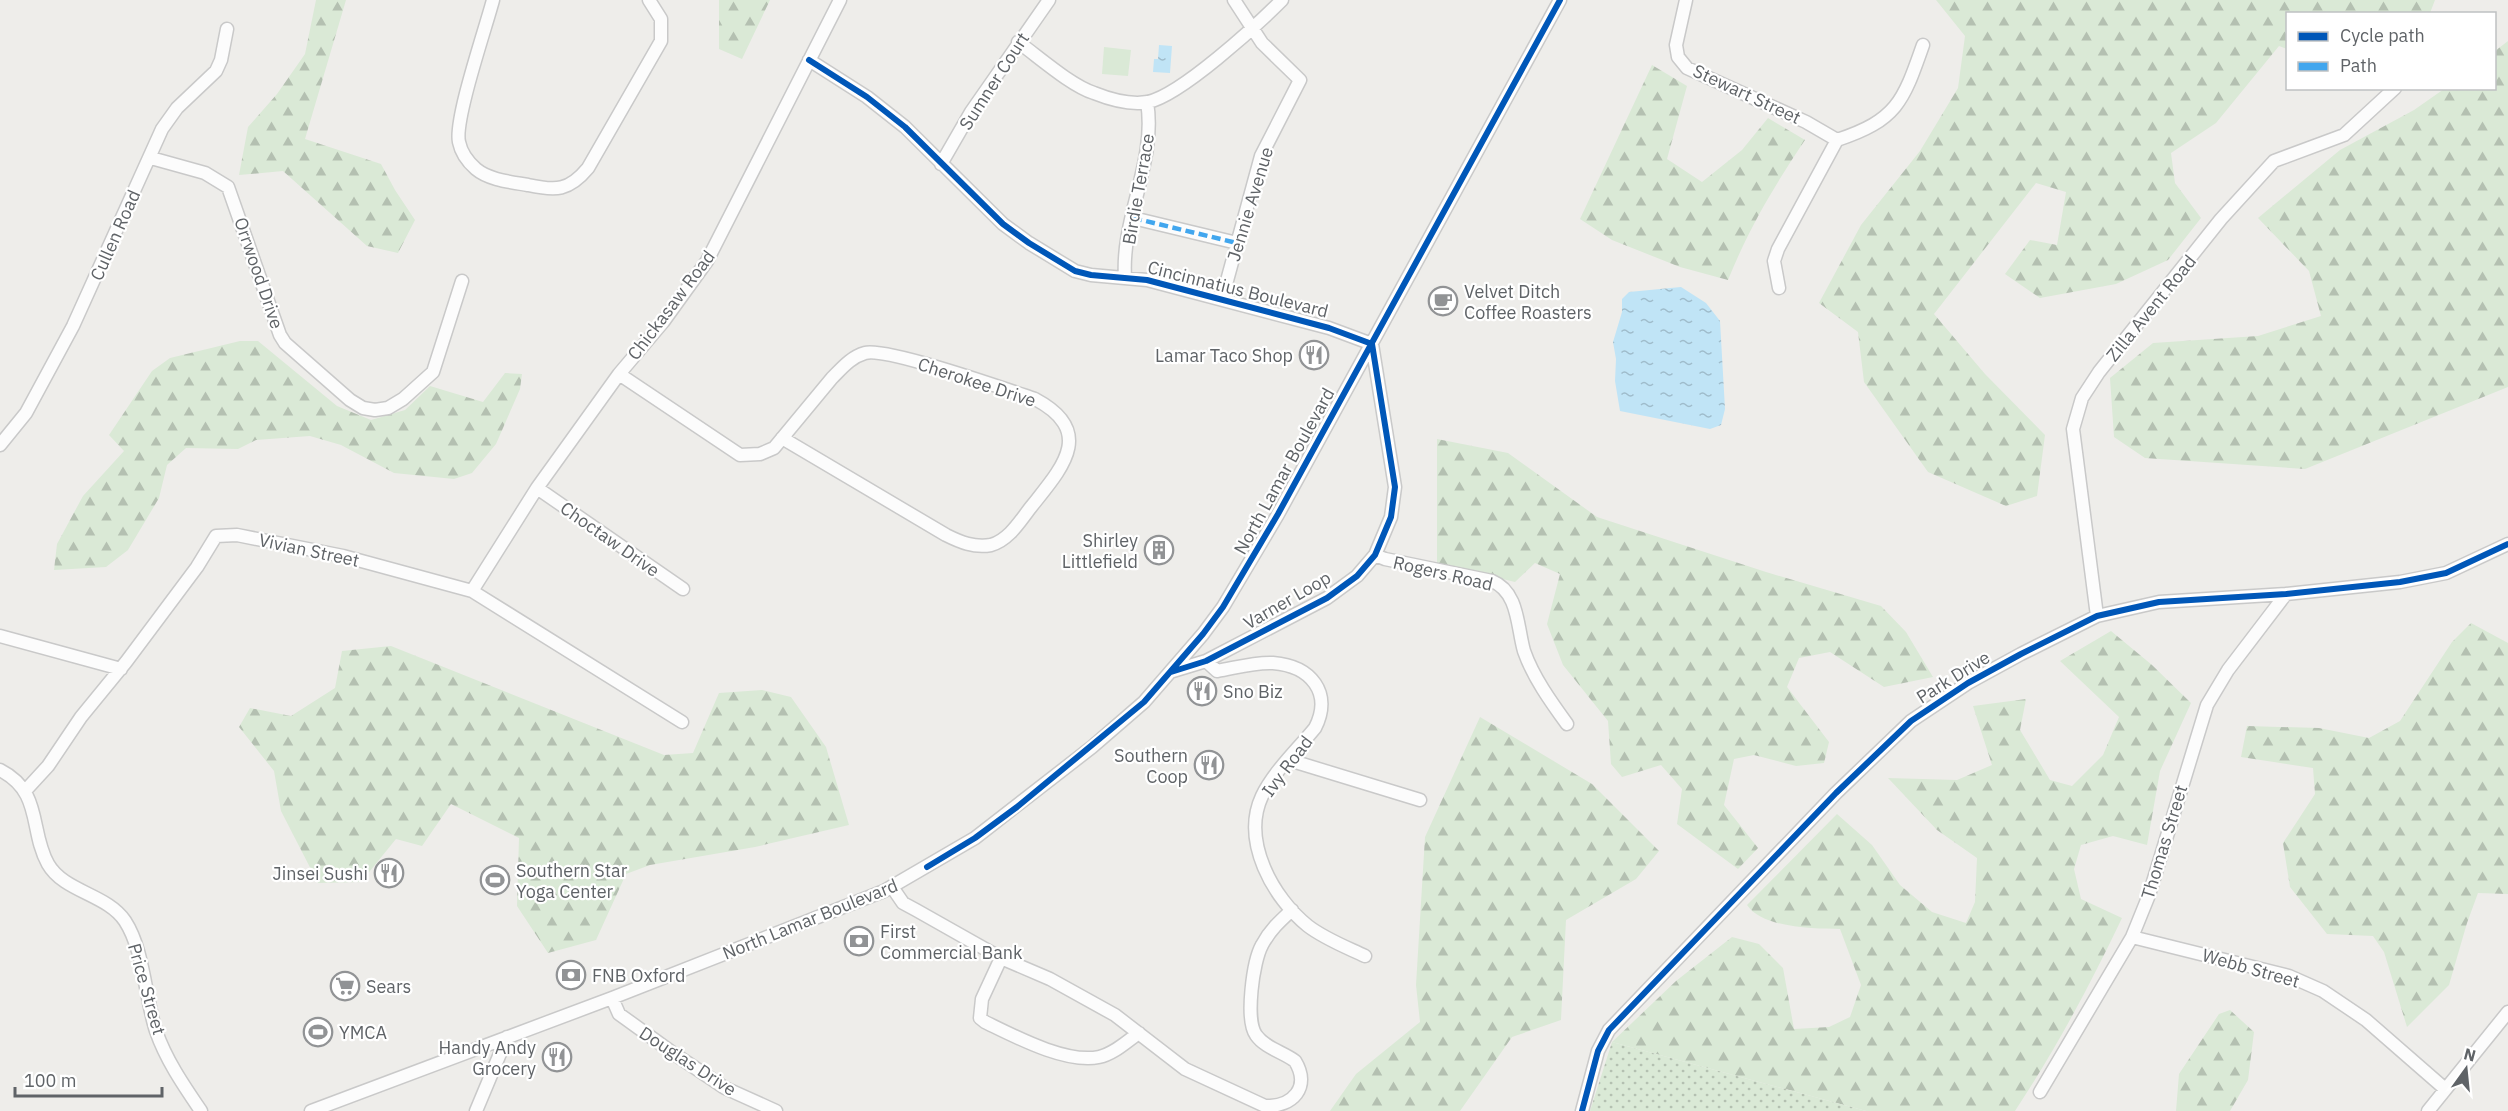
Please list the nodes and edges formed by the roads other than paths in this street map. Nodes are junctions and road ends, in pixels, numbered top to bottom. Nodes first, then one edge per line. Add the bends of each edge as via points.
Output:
1 (493, 0) edge
2 (649, 0) edge
3 (840, 0) edge
4 (1049, 0) edge
5 (1234, 0) edge
6 (1282, 0) edge
7 (1560, 0) edge
8 (1686, 0) edge
9 (1251, 28) junction
10 (227, 29) dead end
11 (1018, 42) junction
12 (1923, 45) dead end
13 (809, 60) junction
14 (2393, 90) edge
15 (1147, 102) junction
16 (1837, 140) junction
17 (151, 158) junction
18 (941, 164) junction
19 (1133, 218) junction
20 (1237, 243) junction
21 (1125, 277) junction
22 (462, 281) dead end
23 (1779, 288) dead end
24 (1222, 299) junction
25 (1372, 344) junction
26 (619, 374) junction
27 (782, 438) junction
28 (0, 446) edge
29 (537, 488) junction
30 (2508, 544) edge
31 (1375, 555) junction
32 (683, 590) dead end
33 (472, 591) junction
34 (2286, 594) junction
35 (2097, 616) junction
36 (0, 636) edge
37 (1206, 662) junction
38 (121, 669) junction
39 (1172, 672) junction
40 (682, 722) dead end
41 (1566, 724) dead end
42 (1289, 760) junction
43 (0, 770) edge
44 (25, 792) junction
45 (1420, 800) dead end
46 (892, 887) junction
47 (1292, 910) junction
48 (2132, 937) junction
49 (1365, 956) dead end
50 (1001, 958) junction
51 (612, 998) junction
52 (2508, 1012) edge
53 (1139, 1033) junction
54 (507, 1037) junction
55 (2444, 1088) junction
56 (2040, 1092) dead end
57 (201, 1111) edge
58 (310, 1111) edge
59 (476, 1111) edge
60 (776, 1111) edge
61 (1582, 1111) edge
62 (2428, 1111) edge

1 - 2 street via 464,104 459,141 467,159 484,175 551,190 579,180 656,53 661,41 661,19
3 - 13 street, Chickasaw Road
4 - 11 street, Sumner Court
5 - 9 street
6 - 9 street
7 - 25 street, North Lamar Boulevard
8 - 16 street, Stewart Street via 1676,45 1678,57 1687,68
9 - 15 street via 1179,87
9 - 20 street, Jennie Avenue via 1300,80 1261,156
10 - 17 street, Cullen Road via 216,71 177,108 162,129
11 - 15 street via 1092,93
11 - 18 street, Sumner Court
12 - 16 street via 1904,96 1895,108 1874,126
13 - 18 street, Cincinnatius Boulevard via 867,97 905,127
13 - 26 street, Chickasaw Road via 707,261
14 - 35 street, Zilla Avent Road via 2344,135 2274,161 2221,219 2082,398 2073,429
15 - 19 street, Birdie Terrace via 1150,131
16 - 23 street via 1778,249 1774,261
17 - 22 street, Orrwood Drive via 205,173 228,187 280,335 363,408 388,408 433,372
17 - 28 street, Cullen Road via 73,326 26,412
18 - 21 street, Cincinnatius Boulevard via 1003,224 1055,260 1091,275
19 - 20 street
19 - 21 street, Birdie Terrace
20 - 24 street, Jennie Avenue
21 - 24 street, Cincinnatius Boulevard
24 - 25 street, Cincinnatius Boulevard
25 - 31 street, Varner Loop via 1395,487 1390,518
25 - 39 street, North Lamar Boulevard via 1223,607
26 - 27 street, Cherokee Drive via 740,455 760,454 774,448
26 - 29 street, Chickasaw Road
27 - 27 street, Cherokee Drive via 946,535 979,546 1006,537 1057,474 1068,456 1069,443 1060,416 1035,399 912,361 868,352 848,362
29 - 32 street, Choctaw Drive
29 - 33 street, Chickasaw Road
30 - 34 street, Park Drive via 2446,573 2393,583
31 - 37 street, Varner Loop via 1327,598
31 - 41 street, Rogers Road via 1492,581 1504,588 1511,600 1524,651
33 - 38 street, Vivian Street via 343,556 222,534 216,536
33 - 40 street, Vivian Street
34 - 35 street, Park Drive via 2158,602
34 - 48 street, Thomas Street via 2228,670 2207,705 2150,895
35 - 61 street, Park Drive via 1973,680 1918,717 1836,793 1609,1030 1598,1051
36 - 38 street
37 - 39 street, Varner Loop
37 - 42 street, Ivy Road via 1217,671 1258,664 1288,666 1318,686 1320,718
38 - 44 street, Vivian Street
39 - 46 street, North Lamar Boulevard via 1135,709 1017,807 975,838
42 - 45 street
42 - 47 street, Ivy Road via 1261,798 1256,828 1261,859 1272,883
43 - 44 street, Price Street
44 - 57 street, Price Street via 35,812 50,866 64,880 102,900 124,920 138,948 157,1033 177,1076
46 - 50 street via 903,903
46 - 51 street, North Lamar Boulevard
47 - 49 street, Ivy Road via 1324,936
47 - 53 street via 1272,927 1260,948 1250,1013 1258,1039 1295,1061 1299,1068 1299,1088 1287,1103 1265,1106 1238,1095 1185,1069
48 - 55 street, Webb Street via 2289,976 2323,991 2366,1020
48 - 56 street, Thomas Street
50 - 53 street via 1078,994
50 - 53 street via 982,999 980,1018 985,1022 1054,1052 1080,1056 1099,1057
51 - 54 street, North Lamar Boulevard
51 - 60 street, Douglas Drive via 619,1014 673,1053 725,1088
52 - 55 street
54 - 58 street, North Lamar Boulevard
54 - 59 street
55 - 62 street

